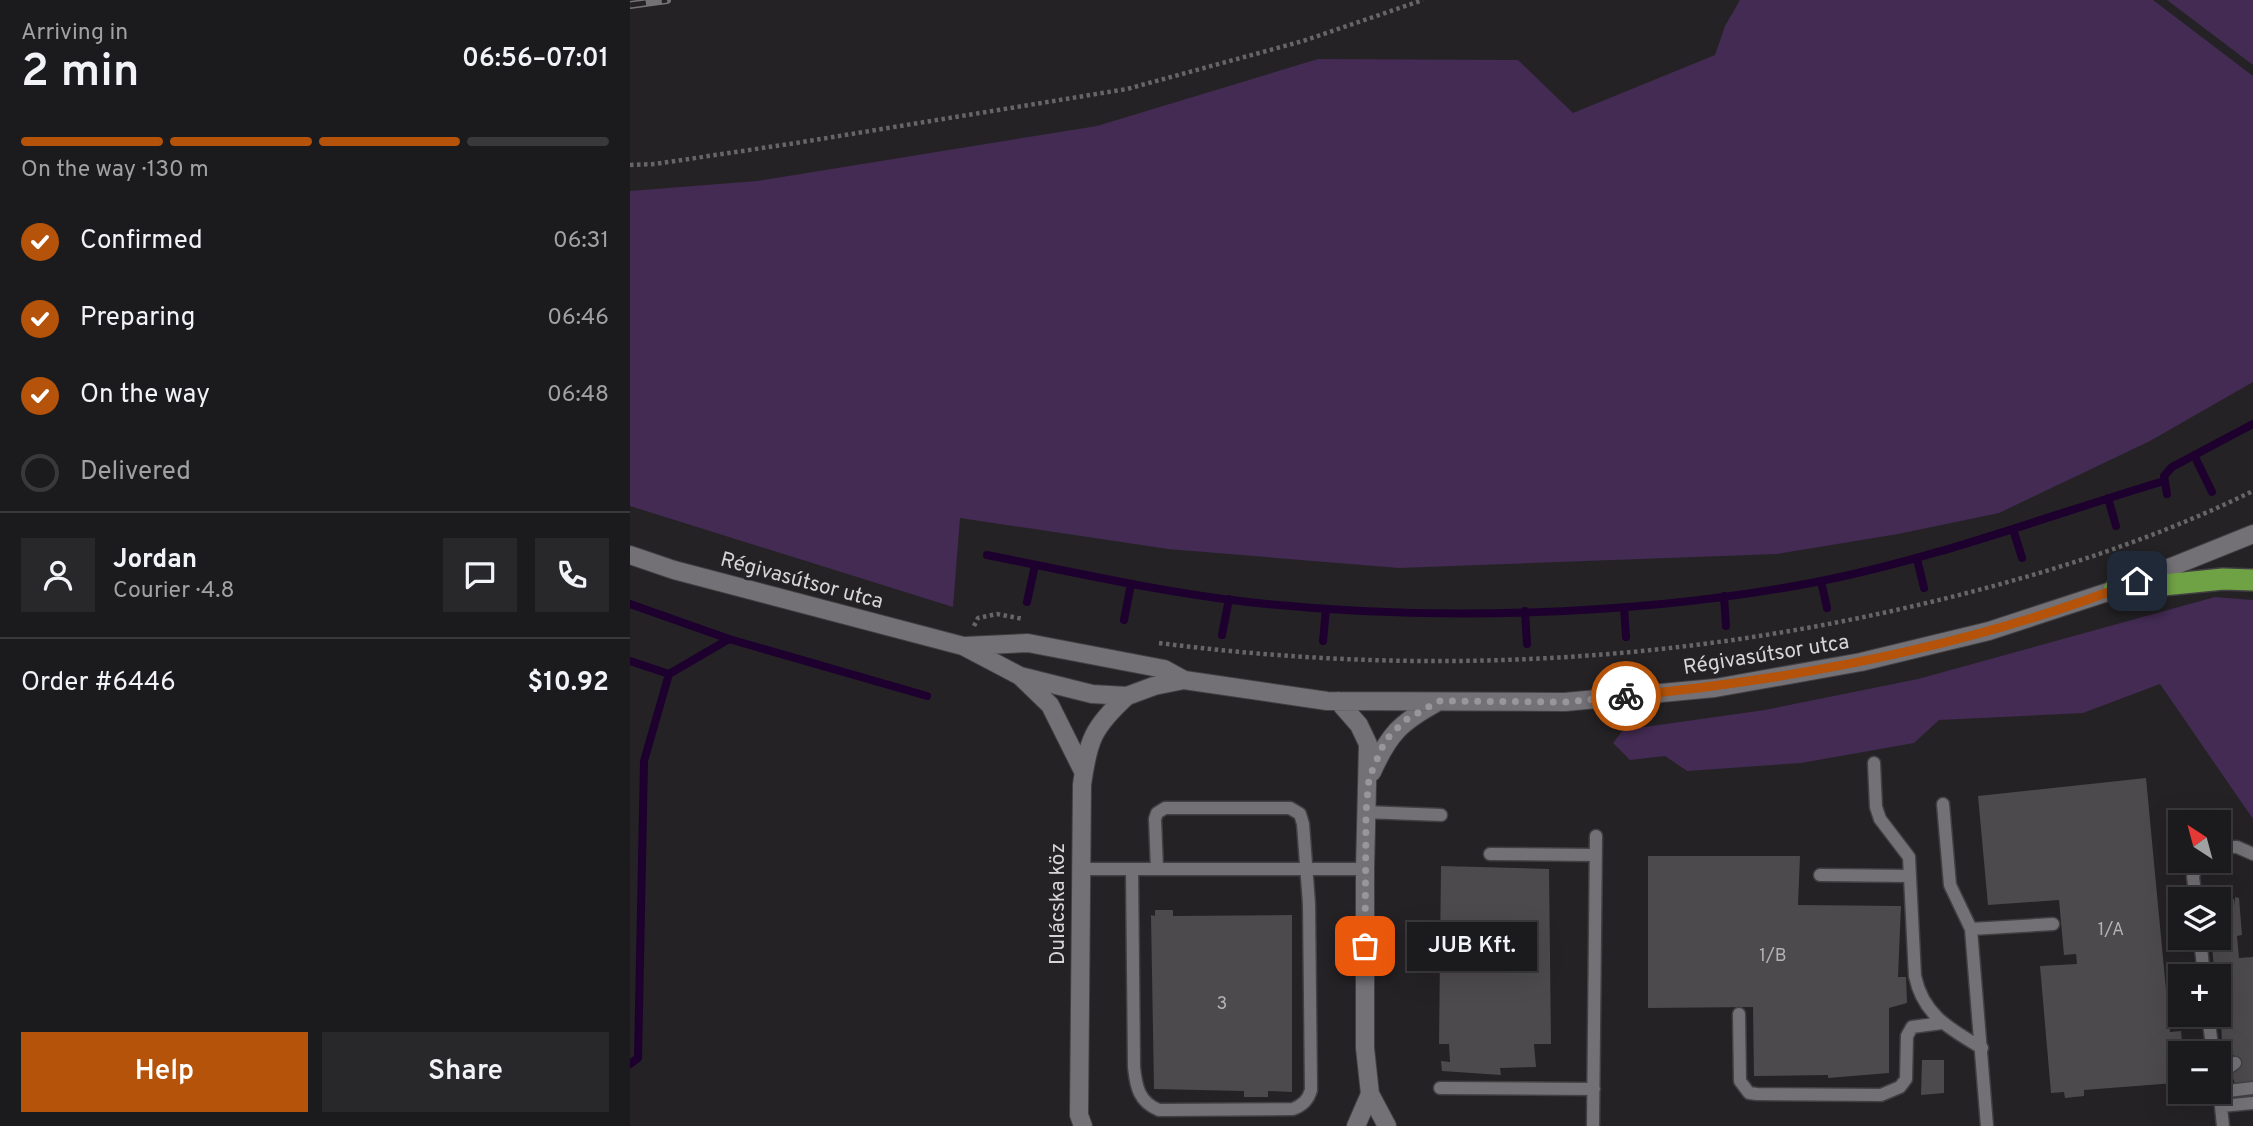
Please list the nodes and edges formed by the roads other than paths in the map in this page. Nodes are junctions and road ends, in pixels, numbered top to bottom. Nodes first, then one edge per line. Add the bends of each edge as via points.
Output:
1 (2253, 534) edge
2 (630, 555) edge
3 (2253, 580) edge
4 (2114, 590) junction
5 (963, 646) junction
6 (1020, 676) junction
7 (1184, 680) junction
8 (1127, 696) junction
9 (1338, 701) junction
10 (1439, 701) junction
11 (1874, 763) dead end
12 (1083, 772) junction
13 (1369, 778) junction
14 (1943, 804) dead end
15 (1366, 812) junction
16 (1441, 815) dead end
17 (1596, 836) dead end
18 (2231, 847) edge
19 (1490, 854) dead end
20 (2253, 854) edge
21 (1595, 855) junction
22 (1080, 869) junction
23 (1132, 869) junction
24 (1157, 869) junction
25 (1364, 869) junction
26 (1306, 870) junction
27 (1820, 876) dead end
28 (1910, 876) junction
29 (2053, 924) dead end
30 (1972, 929) junction
31 (1739, 1014) dead end
32 (1941, 1023) junction
33 (1982, 1048) junction
34 (2235, 1063) dead end
35 (2231, 1066) edge
36 (1440, 1088) dead end
37 (2253, 1088) edge
38 (1594, 1089) junction
39 (2231, 1089) edge
40 (1370, 1094) junction
41 (2253, 1102) edge
42 (2222, 1106) joint
43 (1078, 1122) edge
44 (1356, 1126) edge
45 (1387, 1126) edge
46 (1593, 1126) edge
47 (1987, 1126) edge
48 (2223, 1126) edge

1 - 4 street, Régivasútsor utca
2 - 5 street, Régivasútsor utca
3 - 4 highway
4 - 10 street, Régivasútsor utca via 1989,631 1861,662 1715,688 1566,702
5 - 6 street, Régivasútsor utca
5 - 7 street, Régivasútsor utca via 1028,643 1164,669
6 - 8 street, Régivasútsor utca via 1092,694
6 - 12 street via 1050,705
7 - 8 street, Régivasútsor utca
7 - 9 street, Régivasútsor utca
8 - 12 street, Dulácska köz via 1101,720 1091,737
9 - 10 street, Régivasútsor utca
9 - 13 street via 1368,744
10 - 13 street via 1404,721 1385,741
11 - 28 lane via 1881,820 1909,858
12 - 22 street, Dulácska köz
13 - 15 street
14 - 30 lane via 1950,885
15 - 16 lane
15 - 25 street
17 - 21 lane
18 - 20 lane
19 - 21 lane
21 - 38 lane
22 - 23 lane
22 - 43 street, Dulácska köz
23 - 24 lane
23 - 26 lane via 1136,1086 1149,1106 1159,1110 1293,1109 1309,1098
24 - 26 lane
24 - 26 lane via 1155,819 1157,813 1171,807 1295,810 1303,824
25 - 26 lane
25 - 40 street
27 - 28 lane
28 - 32 lane via 1917,985 1926,1007
29 - 30 lane
30 - 33 lane
31 - 32 lane via 1740,1081 1749,1093 1757,1094 1892,1092 1906,1079 1907,1035 1912,1027
32 - 33 lane
33 - 47 lane
34 - 35 lane
36 - 38 lane
37 - 39 lane
38 - 46 lane
40 - 44 street
40 - 45 street
41 - 42 lane
42 - 48 lane

